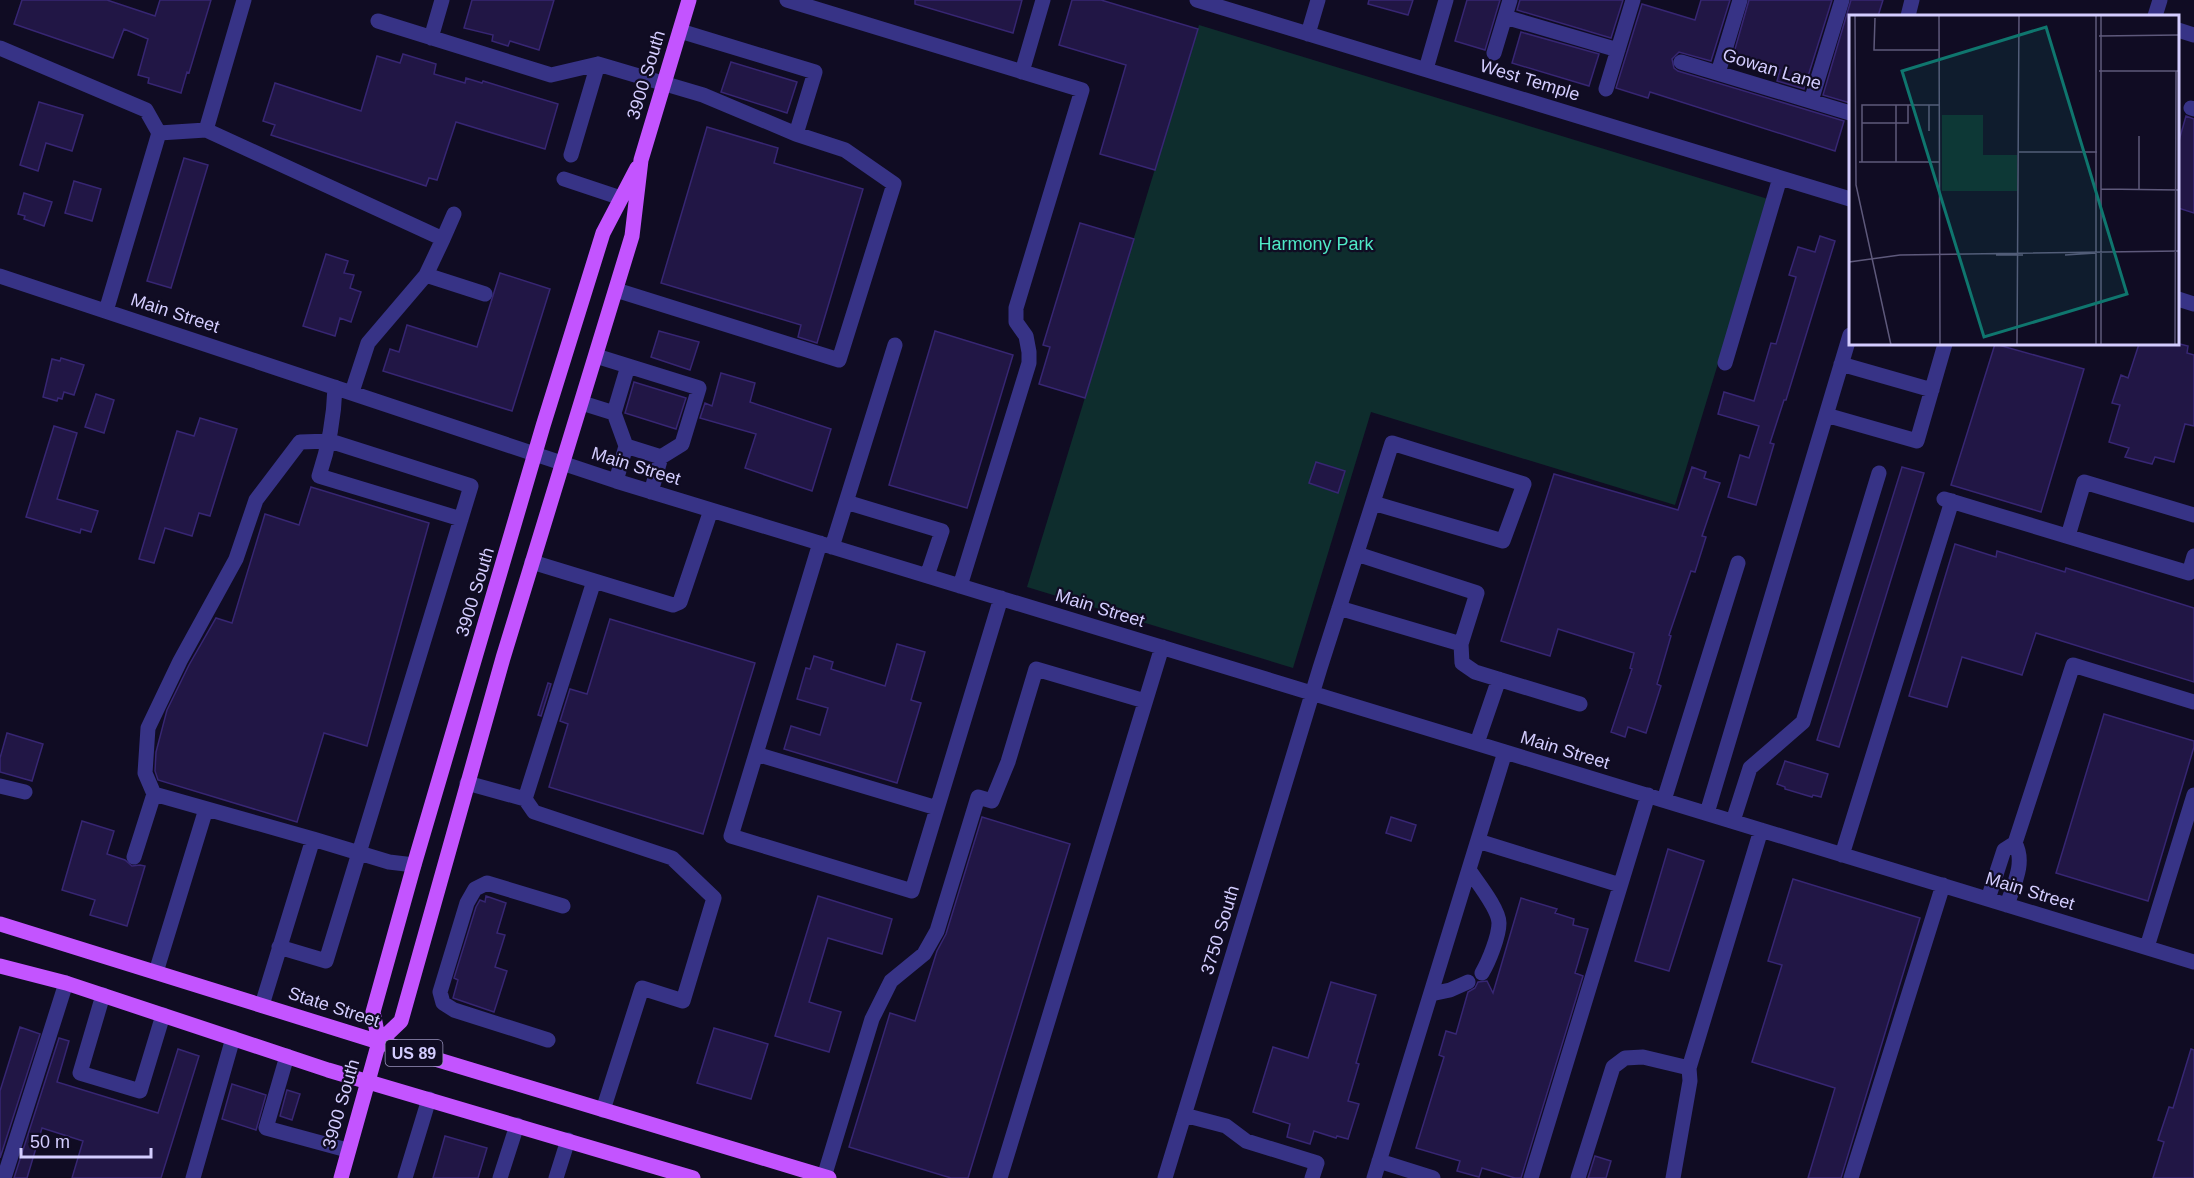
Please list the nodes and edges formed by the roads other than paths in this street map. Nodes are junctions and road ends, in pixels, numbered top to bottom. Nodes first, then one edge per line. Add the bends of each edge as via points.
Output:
1 (244, 0) edge
2 (442, 0) edge
3 (689, 0) edge
4 (787, 0) edge
5 (1043, 0) edge
6 (1197, 0) edge
7 (1318, 0) edge
8 (1446, 0) edge
9 (1510, 0) edge
10 (1633, 0) edge
11 (1740, 0) edge
12 (1842, 0) edge
13 (1912, 0) edge
14 (2160, 0) edge
15 (1908, 15) edge
16 (2155, 15) edge
17 (1505, 16) junction
18 (378, 21) dead end
19 (2179, 30) edge
20 (680, 31) junction
21 (1308, 34) junction
22 (2194, 35) edge
23 (431, 38) junction
24 (0, 48) edge
25 (1618, 50) junction
26 (1494, 53) dead end
27 (1681, 62) dead end
28 (598, 64) junction
29 (1426, 69) junction
30 (1022, 72) junction
31 (1718, 73) junction
32 (664, 83) junction
33 (1606, 89) dead end
34 (1811, 101) junction
35 (1849, 112) edge
36 (206, 130) junction
37 (159, 133) junction
38 (796, 134) junction
39 (572, 155) dead end
40 (641, 160) junction
41 (1780, 178) junction
42 (564, 179) dead end
43 (621, 198) junction
44 (1849, 198) edge
45 (454, 214) dead end
46 (443, 239) junction
47 (426, 275) junction
48 (0, 276) edge
49 (616, 290) junction
50 (485, 294) dead end
51 (2179, 299) edge
52 (2194, 304) edge
53 (106, 311) junction
54 (1849, 340) edge
55 (895, 345) dead end
56 (1945, 345) edge
57 (596, 356) junction
58 (1725, 363) dead end
59 (1841, 364) junction
60 (628, 366) junction
61 (335, 387) junction
62 (1932, 390) junction
63 (352, 392) junction
64 (582, 403) junction
65 (614, 413) junction
66 (1826, 415) junction
67 (330, 441) junction
68 (626, 446) junction
69 (535, 454) junction
70 (661, 457) junction
71 (562, 463) junction
72 (1880, 473) dead end
73 (616, 481) junction
74 (651, 492) junction
75 (846, 502) junction
76 (1373, 503) junction
77 (711, 510) junction
78 (2194, 515) edge
79 (461, 519) junction
80 (2068, 536) junction
81 (826, 545) junction
82 (1357, 554) junction
83 (2194, 556) edge
84 (532, 562) junction
85 (1738, 563) dead end
86 (927, 576) junction
87 (594, 581) junction
88 (960, 586) junction
89 (1001, 598) junction
90 (1339, 608) junction
91 (1461, 644) junction
92 (1162, 647) junction
93 (1498, 679) junction
94 (1313, 694) junction
95 (1145, 701) junction
96 (2194, 702) edge
97 (1580, 704) dead end
98 (1477, 743) junction
99 (1505, 752) junction
100 (756, 754) junction
101 (467, 783) junction
102 (0, 786) edge
103 (25, 792) dead end
104 (154, 794) junction
105 (1648, 795) junction
106 (2194, 795) edge
107 (525, 799) junction
108 (1664, 800) junction
109 (937, 808) junction
110 (206, 809) junction
111 (1707, 813) junction
112 (1733, 822) junction
113 (1761, 830) junction
114 (313, 839) junction
115 (1478, 841) junction
116 (2015, 843) junction
117 (360, 854) junction
118 (1842, 855) junction
119 (134, 857) dead end
120 (414, 865) junction
121 (1469, 870) junction
122 (1620, 885) junction
123 (1943, 885) junction
124 (1988, 899) junction
125 (2007, 905) junction
126 (563, 906) dead end
127 (0, 924) edge
128 (279, 947) junction
129 (2147, 947) junction
130 (2194, 962) edge
131 (0, 966) edge
132 (156, 972) junction
133 (1482, 973) dead end
134 (1468, 982) dead end
135 (66, 983) junction
136 (1431, 994) junction
137 (103, 995) junction
138 (262, 1005) junction
139 (163, 1015) junction
140 (233, 1038) junction
141 (548, 1040) dead end
142 (379, 1042) junction
143 (287, 1056) junction
144 (1689, 1068) junction
145 (367, 1081) junction
146 (429, 1099) junction
147 (603, 1110) junction
148 (1184, 1115) junction
149 (517, 1125) junction
150 (568, 1140) junction
151 (347, 1150) junction
152 (1379, 1161) junction
153 (827, 1177) edge
154 (4, 1178) edge
155 (194, 1178) edge
156 (341, 1178) edge
157 (405, 1178) edge
158 (500, 1178) edge
159 (556, 1178) edge
160 (693, 1178) edge
161 (1000, 1178) edge
162 (1165, 1178) edge
163 (1312, 1178) edge
164 (1374, 1178) edge
165 (1432, 1178) edge
166 (1531, 1178) edge
167 (1578, 1178) edge
168 (1672, 1178) edge
169 (1851, 1178) edge

1 - 36 street
2 - 23 street
3 - 20 main road, 3900 South
4 - 30 street
5 - 30 street
6 - 21 street, West Temple
7 - 21 street
8 - 29 street
9 - 17 street
10 - 25 street
11 - 31 street
12 - 34 street
13 - 15 street
14 - 16 street
17 - 25 street
17 - 26 street
18 - 23 street
19 - 22 street
20 - 32 main road, 3900 South
20 - 38 street via 815,72
21 - 29 street, West Temple
23 - 28 street via 551,75
24 - 37 street via 146,110
25 - 33 street
27 - 31 street, Gowan Lane
28 - 32 street
28 - 39 street
29 - 41 street, West Temple
30 - 88 street via 1082,90 1016,308 1016,322 1026,336 1029,363
31 - 34 street, Gowan Lane
32 - 38 street
32 - 40 main road, 3900 South
34 - 35 street, Gowan Lane
36 - 37 street
36 - 46 street
37 - 53 street
38 - 49 street via 845,150 894,184 840,360
40 - 43 main road, 3900 South
40 - 49 main road, 3900 South via 632,236
41 - 44 street, West Temple
41 - 58 street
42 - 43 street
43 - 69 main road, 3900 South via 603,233
45 - 46 street
46 - 47 street
47 - 50 street
47 - 63 street via 368,342
48 - 53 street, Main Street
49 - 57 main road, 3900 South
51 - 52 street
53 - 61 street, Main Street
54 - 59 street
55 - 75 street
56 - 62 street
57 - 60 street
57 - 64 main road, 3900 South
59 - 62 street
59 - 66 street
60 - 65 street
60 - 70 street via 699,388 682,444
61 - 63 street, Main Street
61 - 67 street
62 - 66 street via 1917,441
63 - 69 street, Main Street
64 - 65 street
64 - 71 main road, 3900 South
65 - 68 street
66 - 111 street
67 - 79 street via 471,486
67 - 79 street via 319,476
67 - 104 street via 300,442 256,500 236,559 148,728 145,773
68 - 70 street
68 - 73 street
69 - 71 street, Main Street
69 - 120 main road, 3900 South
70 - 74 street
71 - 73 street, Main Street
71 - 84 main road, 3900 South
72 - 112 street via 1803,722 1750,768
73 - 74 street, Main Street
74 - 77 street, Main Street
75 - 81 street
75 - 86 street via 942,531
76 - 76 street, 3750 South via 1392,443 1524,484 1503,541
76 - 82 street, 3750 South
77 - 81 street, Main Street
77 - 87 street via 680,602 674,605
78 - 80 street via 2084,482
79 - 117 street
80 - 83 street via 2189,573
80 - 118 street via 1948,500
81 - 86 street, Main Street
81 - 100 street
82 - 90 street, 3750 South
82 - 91 street via 1477,594
84 - 87 street
84 - 101 main road, 3900 South
85 - 108 street
86 - 88 street, Main Street
87 - 107 street
88 - 89 street, Main Street
89 - 92 street, Main Street
89 - 109 street
90 - 91 street
90 - 94 street, 3750 South
91 - 93 street via 1462,663
92 - 94 street, Main Street
92 - 95 street
93 - 97 street
93 - 98 street
94 - 98 street, Main Street
94 - 148 street, 3750 South
95 - 153 street via 1036,669 992,801 978,796 937,931 924,954 891,981 872,1019
95 - 161 street
96 - 116 street via 2073,665
98 - 99 street, Main Street
99 - 105 street, Main Street
99 - 115 street
100 - 109 street
100 - 109 street via 731,836 912,891
101 - 107 street
101 - 142 main road, 3900 South via 401,1021
102 - 103 street
104 - 110 street
104 - 119 street
105 - 108 street, Main Street
105 - 122 street
106 - 129 street
107 - 147 street via 534,812 672,858 714,898 683,1001 642,988
108 - 111 street, Main Street
110 - 114 street
110 - 132 street
111 - 112 street, Main Street
112 - 113 street, Main Street
113 - 118 street, Main Street
113 - 144 street
114 - 117 street
114 - 128 street
115 - 121 street
115 - 122 street
116 - 124 street via 2004,850
116 - 125 street via 2020,861
117 - 120 street
117 - 128 street via 327,961
118 - 123 street, Main Street
120 - 142 main road, 3900 South via 373,1012
121 - 133 street via 1496,912 1499,924
121 - 136 street
122 - 166 street
123 - 124 street, Main Street
123 - 169 street
124 - 125 street, Main Street
125 - 129 street, Main Street
126 - 141 street via 487,884 475,889 467,903 440,992 443,1003 454,1010
127 - 132 main road, State Street / US 89
128 - 138 street
129 - 130 street, Main Street
131 - 135 main road, US 89
132 - 138 main road, State Street / US 89
134 - 136 street
135 - 137 main road, US 89
135 - 154 street
136 - 152 street
137 - 139 main road, US 89
137 - 139 street via 80,1072 140,1091
138 - 142 main road, State Street / US 89
139 - 140 main road, US 89
140 - 143 main road, US 89
140 - 155 street
142 - 145 main road, 3900 South
142 - 147 main road, State Street / US 89
143 - 145 main road, US 89
143 - 151 street via 266,1128
144 - 167 street via 1643,1057 1625,1058 1613,1067
144 - 168 street via 1690,1082
145 - 146 main road, US 89
145 - 151 main road, 3900 South
146 - 149 main road, US 89
146 - 157 street
147 - 153 main road, State Street / US 89
148 - 162 street, 3750 South
148 - 163 street via 1226,1126 1246,1141 1317,1163
149 - 150 main road, US 89
149 - 158 street
150 - 159 street
150 - 160 main road, US 89
151 - 156 main road, 3900 South
152 - 164 street
152 - 165 street

